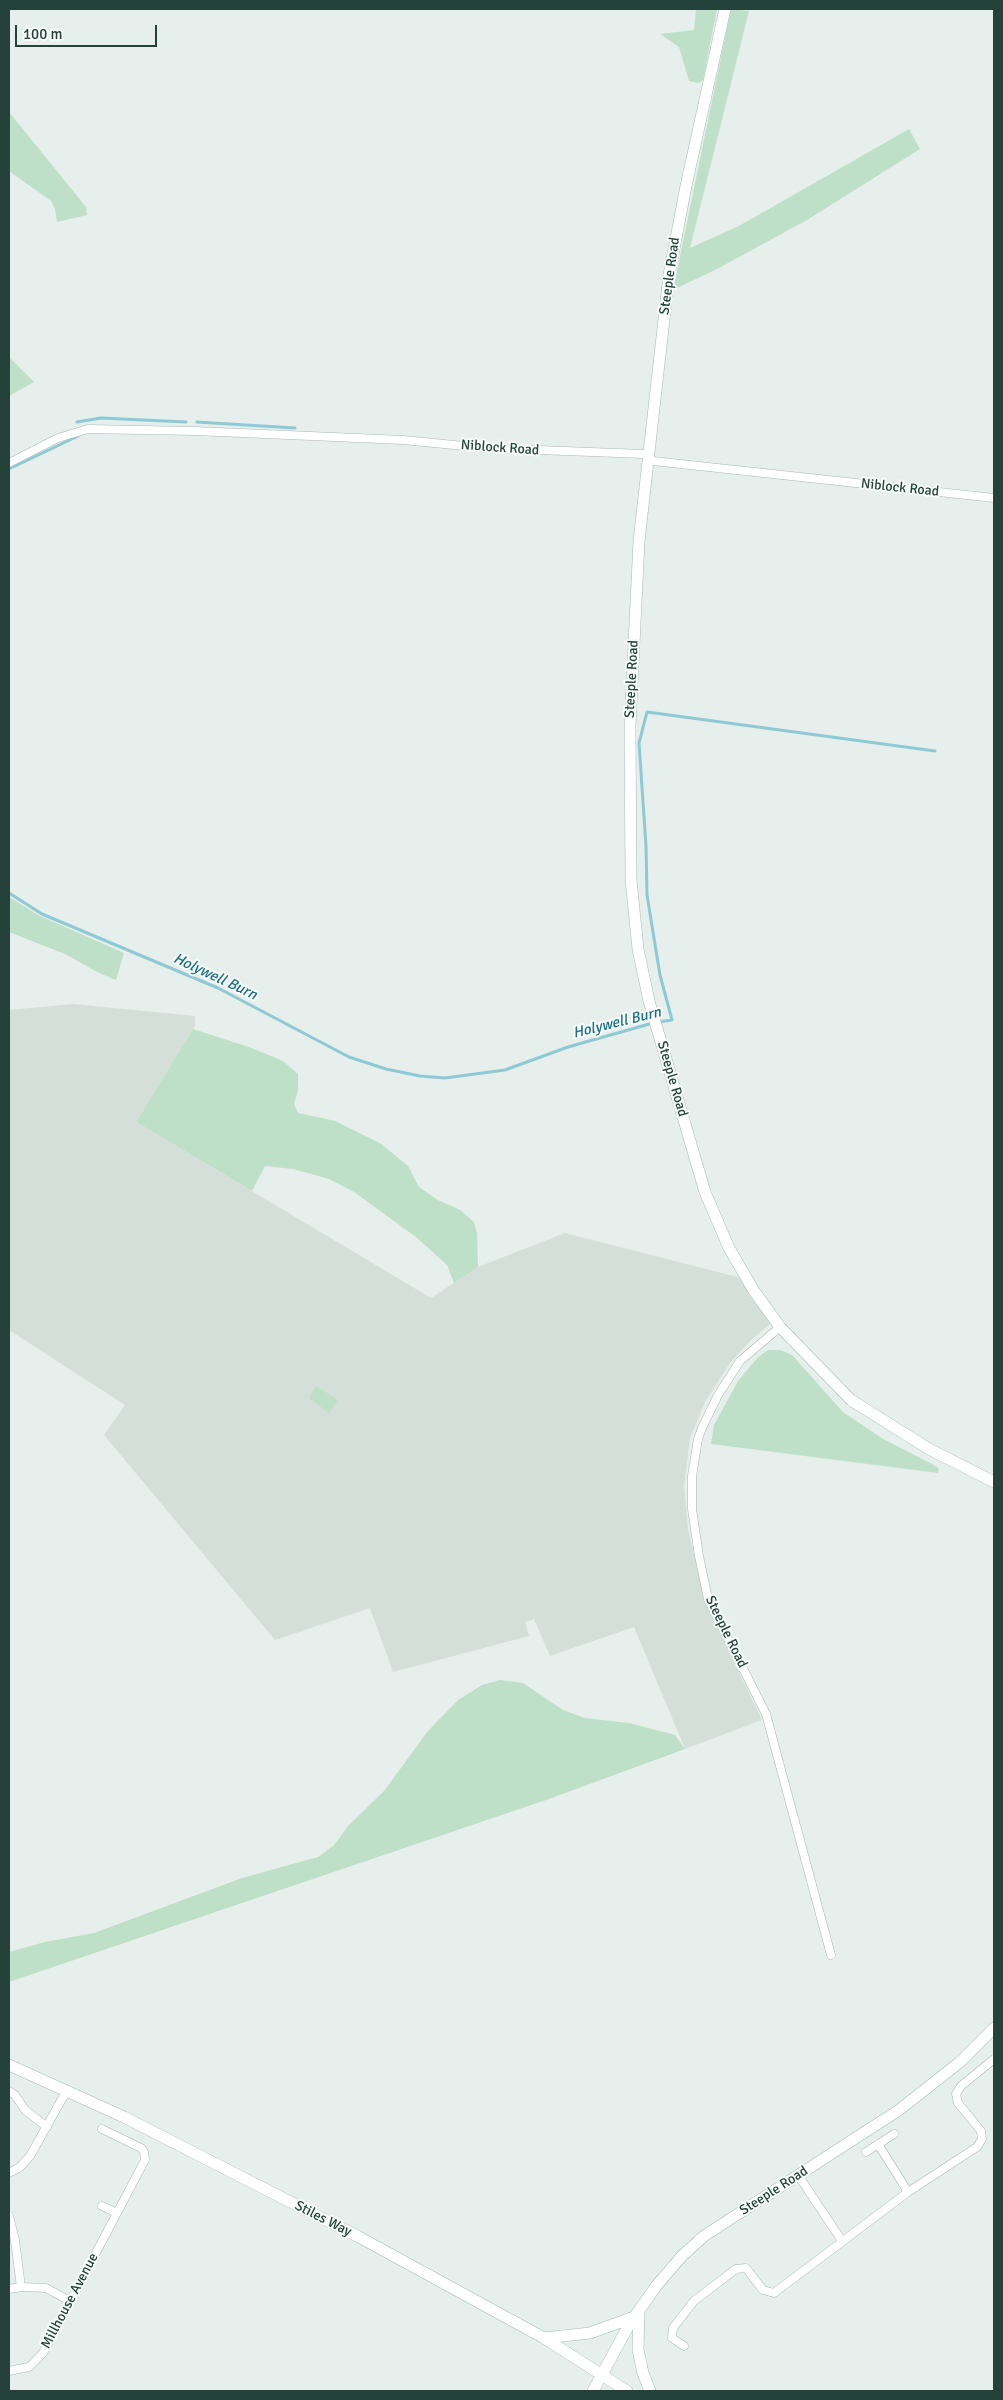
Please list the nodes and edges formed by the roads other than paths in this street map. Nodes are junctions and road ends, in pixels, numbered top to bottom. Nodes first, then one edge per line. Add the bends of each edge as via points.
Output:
1 (726, 9) edge
2 (648, 457) junction
3 (9, 463) edge
4 (994, 498) edge
5 (780, 1328) junction
6 (994, 1482) edge
7 (831, 1955) dead end
8 (994, 2028) edge
9 (994, 2059) edge
10 (9, 2065) edge
11 (67, 2090) junction
12 (9, 2091) edge
13 (47, 2127) junction
14 (102, 2129) dead end
15 (894, 2134) dead end
16 (878, 2144) junction
17 (866, 2152) dead end
18 (9, 2173) edge
19 (798, 2175) junction
20 (908, 2192) junction
21 (102, 2206) dead end
22 (117, 2213) junction
23 (9, 2216) edge
24 (842, 2241) junction
25 (21, 2287) junction
26 (9, 2289) edge
27 (70, 2301) junction
28 (637, 2314) junction
29 (544, 2338) junction
30 (684, 2346) dead end
31 (9, 2371) edge
32 (601, 2374) junction
33 (593, 2391) edge
34 (627, 2391) edge
35 (650, 2391) edge

1 - 2 street, Steeple Road via 669,275
2 - 3 street, Niblock Road via 644,454 485,448 403,440 88,429 58,438
2 - 4 street, Niblock Road via 653,461
2 - 5 street, Steeple Road via 639,541 630,726 630,838 635,932 655,1021 712,1211 754,1292
5 - 6 street, Steeple Road via 851,1400 929,1449
5 - 7 street, Steeple Road via 740,1361 718,1395 702,1428 692,1476 692,1509 708,1599 766,1714
8 - 19 street, Steeple Road via 960,2062 899,2110
9 - 20 street via 956,2094 959,2106 981,2132 979,2145
10 - 11 street, Stiles Way
11 - 13 street
11 - 29 street, Stiles Way via 359,2238
12 - 13 street via 25,2110
13 - 18 street via 24,2164
14 - 22 street, Millhouse Avenue via 141,2148 145,2154 144,2162
15 - 16 street
16 - 17 street
16 - 20 street
19 - 24 street
19 - 28 street, Steeple Road via 704,2236 657,2285
20 - 24 street
21 - 22 street
22 - 27 street, Millhouse Avenue
23 - 25 street
24 - 30 street via 772,2293 763,2290 746,2268 737,2268 694,2301 673,2328 672,2338
25 - 26 street
25 - 27 street via 46,2288
27 - 31 street, Millhouse Avenue via 40,2357 25,2369
28 - 29 street via 590,2333
28 - 32 street, Steeple Road
28 - 35 street via 638,2350
29 - 32 street, Stiles Way
32 - 33 street, Steeple Road
32 - 34 street, Stiles Way

